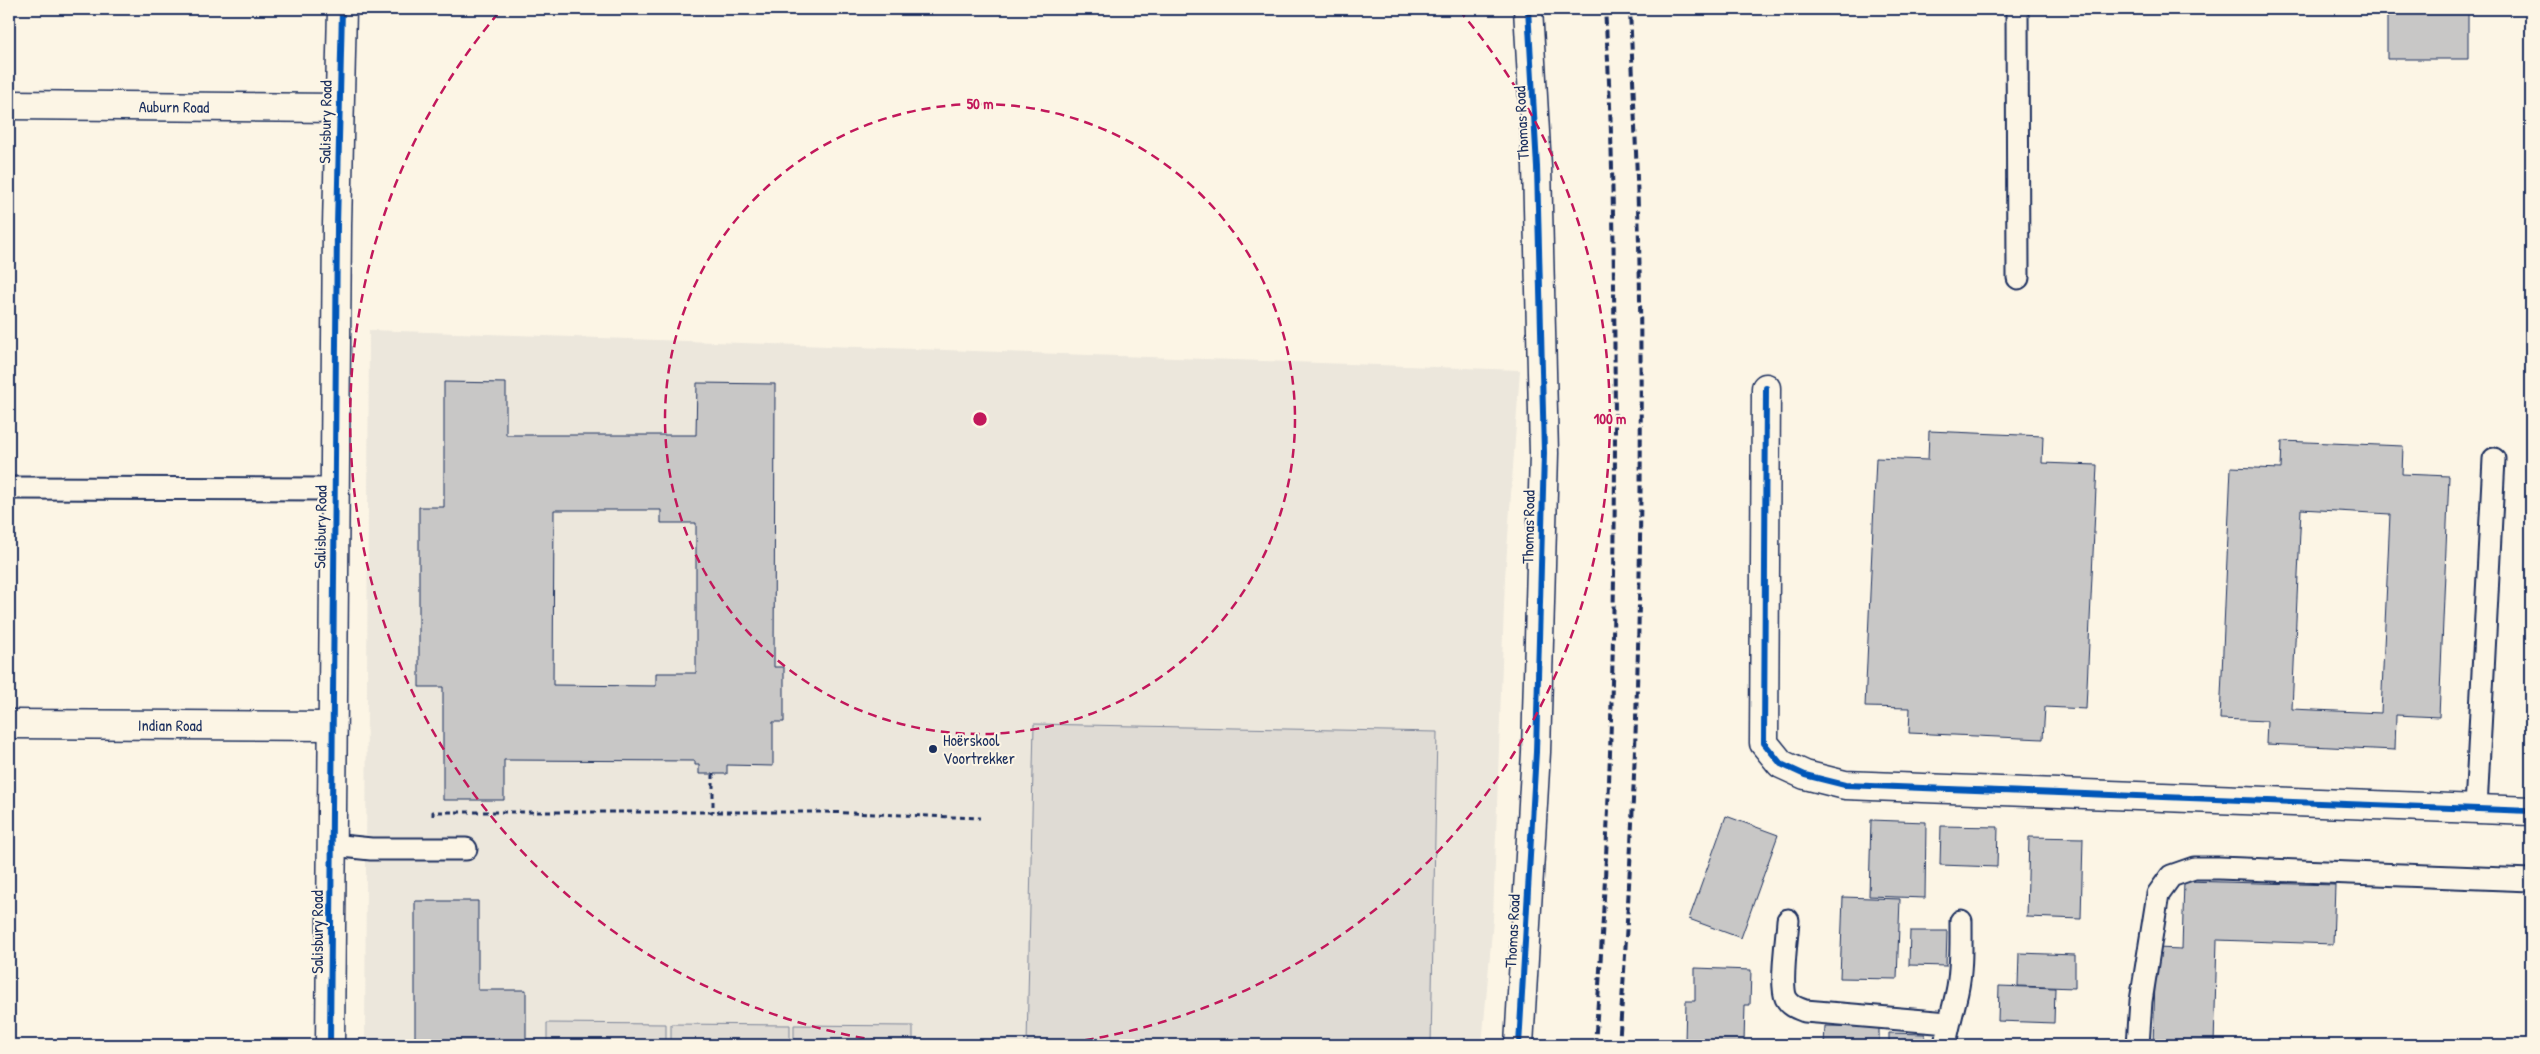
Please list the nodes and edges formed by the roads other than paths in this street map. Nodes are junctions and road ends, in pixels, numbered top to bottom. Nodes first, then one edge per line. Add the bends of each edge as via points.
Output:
1 (342, 9) edge
2 (1528, 9) edge
3 (2017, 9) edge
4 (9, 105) edge
5 (339, 108) junction
6 (2018, 278) dead end
7 (1766, 388) dead end
8 (2494, 459) dead end
9 (9, 488) edge
10 (334, 489) junction
11 (9, 724) edge
12 (332, 726) junction
13 (2476, 808) junction
14 (2531, 811) edge
15 (332, 845) junction
16 (466, 849) dead end
17 (2531, 880) edge
18 (1788, 920) dead end
19 (1961, 921) dead end
20 (1948, 1023) junction
21 (330, 1045) edge
22 (1519, 1045) edge
23 (1945, 1045) edge
24 (2138, 1045) edge

1 - 5 street, Salisbury Road
2 - 22 street, Thomas Road via 1537,167 1544,453 1536,752
3 - 6 lane
4 - 5 street, Auburn Road
5 - 10 street, Salisbury Road
7 - 13 street via 1764,743 1781,764 1805,776 1845,785
8 - 13 lane
9 - 10 lane
10 - 12 street, Salisbury Road
11 - 12 street, Indian Road
12 - 15 street, Salisbury Road
13 - 14 street
15 - 16 lane via 371,849
15 - 21 street, Salisbury Road
17 - 24 lane via 2219,868 2194,868 2171,876 2158,894 2141,1001
18 - 20 lane via 1784,984 1786,998 1793,1007 1805,1011
19 - 20 lane via 1957,991
20 - 23 lane

